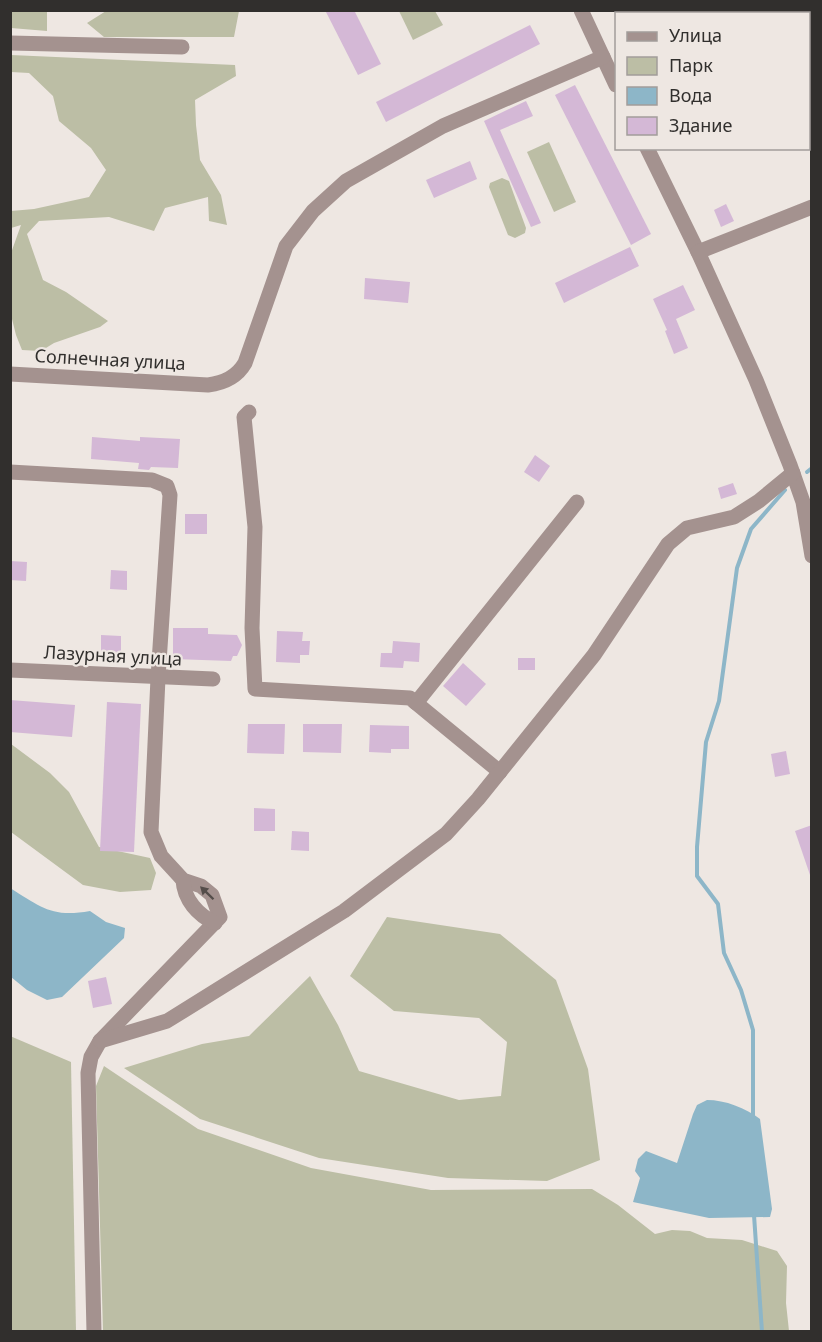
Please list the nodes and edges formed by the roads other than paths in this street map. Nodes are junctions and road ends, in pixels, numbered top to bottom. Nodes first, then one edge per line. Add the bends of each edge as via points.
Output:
1 (581, 10) edge
2 (10, 43) edge
3 (182, 47) dead end
4 (603, 57) junction
5 (615, 84) edge
6 (648, 150) edge
7 (812, 207) edge
8 (698, 252) junction
9 (10, 374) edge
10 (249, 412) dead end
11 (10, 472) edge
12 (793, 473) junction
13 (577, 502) dead end
14 (812, 556) edge
15 (10, 670) edge
16 (158, 678) junction
17 (213, 679) dead end
18 (416, 703) junction
19 (500, 772) junction
20 (183, 880) junction
21 (218, 920) junction
22 (100, 1041) junction
23 (94, 1332) edge

1 - 4 street
2 - 3 street
4 - 5 street
4 - 9 street, Солнечная улица via 443,126 346,181 313,211 286,246 245,363 229,380 208,385
6 - 8 street
7 - 8 street
8 - 12 street
10 - 18 street via 244,417 255,527 255,689 410,698
11 - 16 street via 152,480 167,486 170,495
12 - 14 street
12 - 19 street via 734,517 687,528 668,544 594,655
13 - 18 street
15 - 16 street, Лазурная улица
16 - 17 street, Лазурная улица
16 - 20 street via 151,832 161,856
18 - 19 street
19 - 22 street via 446,834 344,911 167,1021
20 - 21 street via 185,893 194,907
21 -> 20 street via 212,895
21 - 22 street
22 - 23 street via 88,1073

